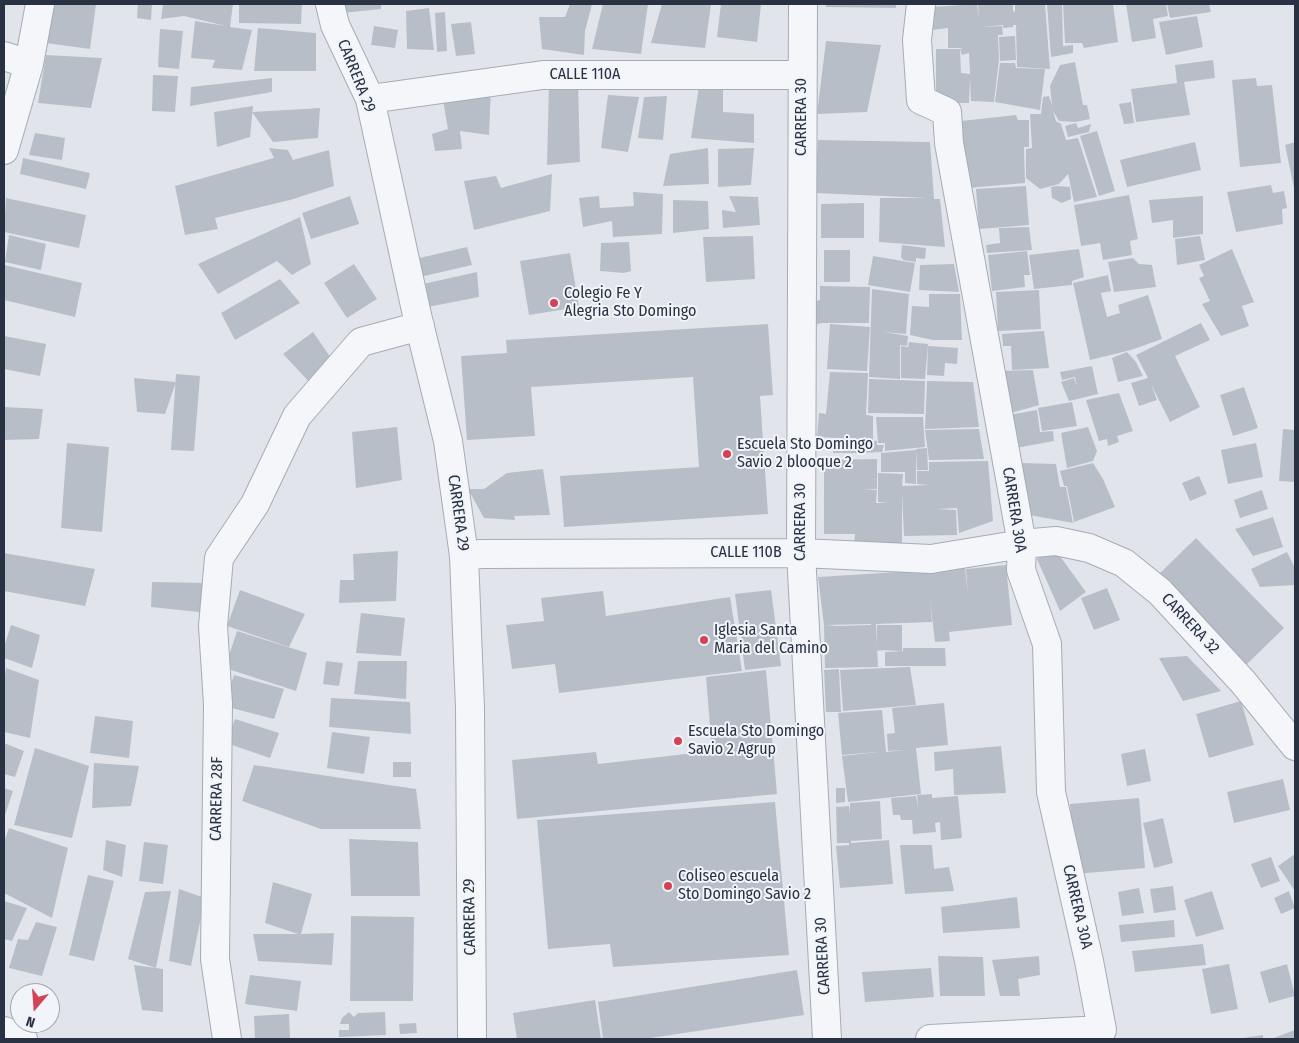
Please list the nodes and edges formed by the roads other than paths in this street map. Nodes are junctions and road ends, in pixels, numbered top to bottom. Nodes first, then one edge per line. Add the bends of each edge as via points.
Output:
1 (40, 4) edge
2 (330, 4) edge
3 (802, 4) edge
4 (921, 4) edge
5 (16, 60) edge
6 (802, 75) junction
7 (370, 99) junction
8 (4, 150) edge
9 (420, 326) junction
10 (1056, 542) joint
11 (1022, 544) junction
12 (801, 553) junction
13 (464, 556) junction
14 (1295, 746) edge
15 (4, 1031) edge
16 (23, 1039) edge
17 (227, 1039) edge
18 (472, 1039) edge
19 (828, 1039) edge
20 (930, 1039) edge

1 - 5 street
2 - 7 street, CARRERA 29 via 335,25
3 - 6 street, CARRERA 30
4 - 11 street, CARRERA 30A via 917,40 921,100 947,112 949,143
5 - 8 street
6 - 7 street, CALLE 110A via 543,75
6 - 12 street, CARRERA 30
7 - 9 street, CARRERA 29
9 - 13 street, CARRERA 29 via 448,441
9 - 17 street, CARRERA 28F via 361,342 297,416 255,504 219,558 213,626 218,704 215,960
10 - 11 street, CALLE 110B
10 - 14 street, CARRERA 32 via 1089,548 1124,563 1160,592 1243,682
11 - 12 street, CALLE 110B via 931,559
11 - 20 street, CARRERA 30A via 1021,570 1047,644 1051,792 1102,1030
12 - 13 street, CALLE 110B
12 - 19 street, CARRERA 30
13 - 18 street, CARRERA 29 via 470,708
15 - 16 street

